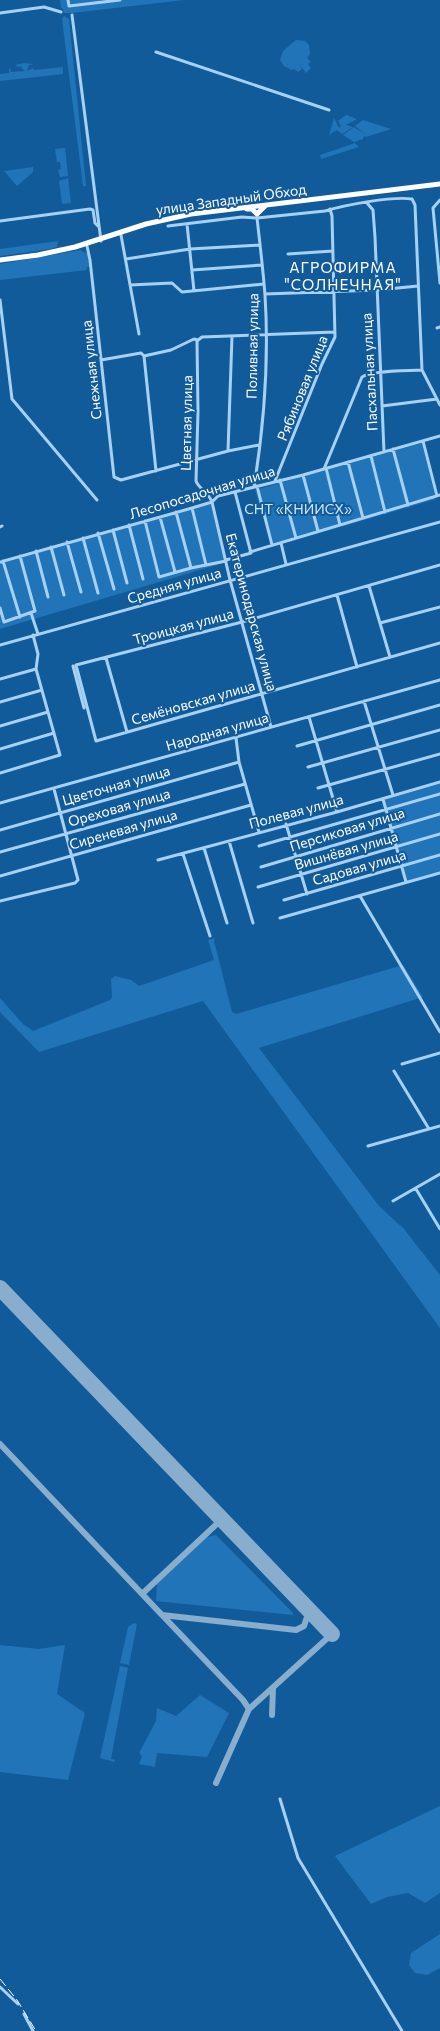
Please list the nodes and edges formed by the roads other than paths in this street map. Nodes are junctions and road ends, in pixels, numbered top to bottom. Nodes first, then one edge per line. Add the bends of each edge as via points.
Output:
1 (68, 0) edge
2 (120, 0) edge
3 (61, 12) dead end
4 (0, 13) edge
5 (72, 15) dead end
6 (156, 52) dead end
7 (329, 110) dead end
8 (440, 185) edge
9 (440, 200) edge
10 (367, 203) junction
11 (256, 206) junction
12 (265, 206) junction
13 (247, 209) junction
14 (330, 209) junction
15 (257, 216) junction
16 (0, 221) edge
17 (187, 224) junction
18 (98, 226) junction
19 (168, 226) dead end
20 (121, 235) junction
21 (101, 240) junction
22 (439, 242) edge
23 (260, 245) junction
24 (87, 246) junction
25 (190, 249) junction
26 (333, 251) junction
27 (288, 254) dead end
28 (126, 258) junction
29 (0, 261) edge
30 (262, 264) junction
31 (192, 270) junction
32 (440, 283) edge
33 (264, 284) junction
34 (130, 285) junction
35 (418, 286) junction
36 (377, 290) junction
37 (194, 291) junction
38 (335, 291) junction
39 (265, 294) junction
40 (0, 300) edge
41 (336, 332) junction
42 (139, 334) dead end
43 (266, 334) junction
44 (232, 336) junction
45 (198, 339) junction
46 (144, 356) junction
47 (101, 360) junction
48 (422, 370) junction
49 (380, 373) junction
50 (437, 399) junction
51 (440, 405) edge
52 (382, 406) junction
53 (440, 436) edge
54 (423, 441) junction
55 (258, 444) junction
56 (393, 449) junction
57 (228, 451) junction
58 (384, 452) junction
59 (370, 456) junction
60 (195, 460) junction
61 (348, 462) junction
62 (325, 469) junction
63 (156, 471) junction
64 (303, 475) junction
65 (280, 480) junction
66 (274, 482) junction
67 (255, 487) junction
68 (235, 492) junction
69 (439, 496) edge
70 (97, 500) dead end
71 (212, 502) junction
72 (408, 506) junction
73 (192, 508) junction
74 (176, 512) junction
75 (385, 512) junction
76 (160, 516) junction
77 (364, 518) junction
78 (145, 521) junction
79 (440, 522) edge
80 (340, 525) junction
81 (129, 526) junction
82 (112, 530) junction
83 (318, 532) junction
84 (98, 533) junction
85 (83, 538) junction
86 (296, 538) junction
87 (67, 542) junction
88 (281, 543) junction
89 (272, 545) junction
90 (51, 547) junction
91 (36, 552) junction
92 (250, 552) junction
93 (20, 556) junction
94 (1, 561) edge
95 (226, 561) junction
96 (286, 564) junction
97 (206, 565) junction
98 (440, 566) edge
99 (191, 568) junction
100 (175, 572) junction
101 (143, 579) dead end
102 (230, 580) junction
103 (127, 583) dead end
104 (369, 586) junction
105 (114, 589) dead end
106 (81, 592) dead end
107 (98, 593) dead end
108 (337, 594) junction
109 (64, 595) dead end
110 (48, 597) dead end
111 (440, 607) edge
112 (0, 608) edge
113 (33, 612) junction
114 (20, 617) junction
115 (242, 622) junction
116 (380, 623) junction
117 (35, 635) junction
118 (440, 643) edge
119 (0, 645) edge
120 (390, 657) junction
121 (106, 658) junction
122 (74, 666) junction
123 (357, 667) junction
124 (36, 668) junction
125 (0, 679) edge
126 (440, 680) edge
127 (42, 690) junction
128 (262, 695) junction
129 (0, 702) edge
130 (364, 702) junction
131 (440, 705) edge
132 (84, 708) dead end
133 (48, 712) junction
134 (310, 717) junction
135 (0, 726) edge
136 (371, 726) junction
137 (271, 727) junction
138 (440, 730) edge
139 (127, 732) junction
140 (54, 733) junction
141 (236, 738) junction
142 (317, 741) junction
143 (297, 746) dead end
144 (378, 748) junction
145 (0, 749) edge
146 (440, 754) edge
147 (239, 762) junction
148 (323, 763) junction
149 (308, 767) dead end
150 (384, 770) junction
151 (0, 773) edge
152 (440, 782) edge
153 (245, 784) junction
154 (331, 786) junction
155 (54, 788) junction
156 (318, 788) dead end
157 (440, 794) edge
158 (393, 795) junction
159 (383, 799) junction
160 (0, 803) edge
161 (252, 805) junction
162 (386, 809) junction
163 (61, 812) junction
164 (337, 812) junction
165 (440, 814) edge
166 (286, 824) junction
167 (392, 828) junction
168 (0, 830) edge
169 (259, 832) junction
170 (66, 834) junction
171 (440, 834) edge
172 (290, 837) junction
173 (229, 841) junction
174 (259, 846) dead end
175 (397, 847) junction
176 (204, 848) junction
177 (0, 852) edge
178 (183, 854) junction
179 (72, 855) junction
180 (440, 855) edge
181 (296, 856) junction
182 (158, 860) dead end
183 (261, 866) dead end
184 (402, 866) junction
185 (440, 873) edge
186 (302, 875) junction
187 (0, 876) edge
188 (406, 882) junction
189 (258, 887) dead end
190 (308, 894) junction
191 (360, 896) junction
192 (284, 900) dead end
193 (0, 901) edge
194 (280, 918) dead end
195 (227, 923) dead end
196 (254, 924) dead end
197 (210, 936) dead end
198 (440, 1032) edge
199 (440, 1053) edge
200 (402, 1064) dead end
201 (394, 1072) dead end
202 (440, 1126) edge
203 (429, 1129) junction
204 (368, 1146) dead end
205 (440, 1174) edge
206 (416, 1188) junction
207 (393, 1201) dead end
208 (440, 1229) edge
209 (280, 1799) dead end
210 (0, 1987) edge
211 (18, 2004) dead end
212 (24, 2014) dead end
213 (33, 2031) edge
214 (402, 2031) edge

1 - 2 street via 69,6
3 - 4 street via 44,7
5 - 18 street
6 - 7 street
8 - 11 highway, улица Западный Обход
8 - 12 highway, улица Западный Обход
9 - 22 street via 434,207
10 - 14 street
10 - 35 street via 413,200
10 - 36 street, Пасхальная улица via 373,210
11 - 12 highway, улица Западный Обход
11 - 13 highway, улица Западный Обход
11 - 15 street, Поливная улица
11 - 21 highway, улица Западный Обход via 165,219
12 - 15 highway
13 - 15 highway
13 - 20 highway, улица Западный Обход via 191,216
14 - 15 street
14 - 26 street, Рябиновая улица
15 - 17 street
15 - 23 street, Поливная улица
16 - 18 street via 90,209
17 - 19 street
17 - 25 street
18 - 21 street
20 - 21 highway, улица Западный Обход
20 - 28 street
21 - 24 highway, улица Западный Обход
21 - 29 highway, улица Западный Обход
22 - 32 street
23 - 25 street
23 - 30 street, Поливная улица
24 - 29 highway, улица Западный Обход via 38,258
24 - 47 street, Снежная улица
25 - 28 street
25 - 31 street
26 - 27 street
26 - 38 street, Рябиновая улица
28 - 34 street
30 - 31 street
30 - 33 street, Поливная улица
31 - 37 street
33 - 37 street
33 - 39 street, Поливная улица
34 - 37 street via 172,283 182,292
34 - 42 street
35 - 36 street
35 - 48 street
36 - 38 street
36 - 49 street, Пасхальная улица
38 - 39 street
38 - 41 street, Рябиновая улица
39 - 43 street, Поливная улица
40 - 70 street via 12,399
41 - 43 street
41 - 66 street, Рябиновая улица
43 - 44 street
43 - 55 street, Поливная улица
44 - 45 street
44 - 57 street
45 - 46 street
45 - 60 street, Цветная улица
46 - 47 street via 141,353
46 - 63 street
47 - 63 street, Снежная улица via 114,477 120,480
48 - 49 street
48 - 50 street
49 - 52 street, Пасхальная улица
49 - 62 street via 362,377
50 - 51 street
50 - 52 street
52 - 58 street, Пасхальная улица
53 - 54 street, Лесопосадочная улица
54 - 56 street, Лесопосадочная улица
54 - 69 street
55 - 57 street
55 - 67 street, Поливная улица
56 - 58 street, Лесопосадочная улица
56 - 72 street
57 - 60 street
58 - 59 street, Лесопосадочная улица
59 - 61 street, Лесопосадочная улица
59 - 75 street
60 - 63 street
60 - 71 street, Цветная улица via 197,484
61 - 62 street, Лесопосадочная улица
61 - 77 street
62 - 64 street, Лесопосадочная улица
62 - 80 street
64 - 65 street, Лесопосадочная улица
64 - 83 street
65 - 66 street, Лесопосадочная улица
65 - 86 street
66 - 67 street, Лесопосадочная улица
67 - 68 street, Лесопосадочная улица
67 - 89 street, Поливная улица
68 - 71 street, Лесопосадочная улица via 218,496
68 - 92 street
69 - 72 street
71 - 73 street, Лесопосадочная улица
71 - 95 street, Екатеринодарская улица
72 - 75 street
73 - 74 street, Лесопосадочная улица
73 - 97 street
74 - 76 street, Лесопосадочная улица
74 - 99 street
75 - 77 street
76 - 78 street, Лесопосадочная улица
76 - 100 street
77 - 80 street
78 - 81 street, Лесопосадочная улица
78 - 100 street via 159,577
79 - 96 street, Средняя улица
80 - 83 street
81 - 82 street, Лесопосадочная улица
81 - 101 street
82 - 84 street, Лесопосадочная улица
82 - 103 street
83 - 86 street
84 - 85 street, Лесопосадочная улица
84 - 105 street
85 - 87 street, Лесопосадочная улица
85 - 107 street
86 - 88 street
87 - 90 street, Лесопосадочная улица
87 - 106 street
88 - 89 street
88 - 96 street
89 - 92 street
90 - 91 street, Лесопосадочная улица
90 - 109 street
91 - 93 street, Лесопосадочная улица
91 - 110 street
92 - 95 street
93 - 94 street, Лесопосадочная улица
93 - 113 street
94 - 114 street
95 - 97 street
95 - 102 street, Екатеринодарская улица
96 - 102 street, Средняя улица
97 - 99 street
98 - 104 street, Троицкая улица
99 - 100 street
102 - 115 street, Екатеринодарская улица
102 - 117 street, Средняя улица
104 - 108 street, Троицкая улица
104 - 116 street
108 - 115 street, Троицкая улица
108 - 123 street
111 - 116 street
112 - 114 street via 4,622
113 - 114 street
113 - 117 street
115 - 121 street, Троицкая улица
115 - 128 street, Екатеринодарская улица
116 - 120 street
117 - 119 street, Средняя улица
117 - 124 street
118 - 120 street, Семёновская улица
120 - 123 street, Семёновская улица
121 - 122 street, Троицкая улица
121 - 139 street
122 - 132 street
122 - 139 street, Семёновская улица via 96,741
123 - 128 street, Семёновская улица
124 - 125 street
124 - 127 street
126 - 130 street, Народная улица
127 - 129 street
127 - 133 street
128 - 137 street, Екатеринодарская улица
128 - 139 street, Семёновская улица
130 - 134 street, Народная улица
130 - 136 street
131 - 136 street
133 - 135 street
133 - 140 street
134 - 137 street, Народная улица
134 - 142 street
136 - 142 street
136 - 144 street
137 - 141 street, Народная улица
138 - 144 street
140 - 145 street
140 - 151 street via 60,756
141 - 147 street
141 - 155 street, Народная улица
142 - 143 street
142 - 148 street
144 - 148 street
144 - 150 street
146 - 150 street
147 - 153 street
147 - 163 street, Цветочная улица
148 - 149 street
148 - 154 street
150 - 154 street
150 - 158 street
152 - 158 street, Полевая улица
153 - 161 street
153 - 170 street, Ореховая улица
154 - 156 street
154 - 164 street
155 - 160 street, Народная улица
155 - 163 street
157 - 162 street
158 - 159 street, Полевая улица
159 - 162 street
159 - 164 street, Полевая улица
161 - 169 street
161 - 179 street, Сиреневая улица
162 - 167 street
162 - 172 street
163 - 168 street, Цветочная улица
163 - 170 street
164 - 166 street, Полевая улица
165 - 167 street, Персиковая улица
166 - 169 street, Полевая улица
166 - 172 street
167 - 175 street
167 - 181 street, Персиковая улица
169 - 173 street, Полевая улица
170 - 177 street, Ореховая улица
170 - 179 street
171 - 175 street, Вишнёвая улица
172 - 174 street
172 - 181 street
173 - 176 street, Полевая улица
173 - 196 street
175 - 184 street
175 - 186 street, Вишнёвая улица
176 - 178 street, Полевая улица
176 - 195 street
178 - 182 street, Полевая улица
178 - 197 street
179 - 187 street, Сиреневая улица
179 - 193 street via 78,880 75,883
180 - 184 street, Садовая улица
181 - 183 street, Персиковая улица
181 - 186 street
184 - 188 street
184 - 190 street, Садовая улица
185 - 188 street
186 - 189 street, Вишнёвая улица
186 - 190 street
188 - 191 street
190 - 192 street, Садовая улица
191 - 194 street
191 - 198 street
199 - 200 street
201 - 203 street
202 - 203 street
203 - 204 street
205 - 206 street
206 - 207 street
206 - 208 street
209 - 214 street via 298,1858
210 - 211 street
212 - 213 street

